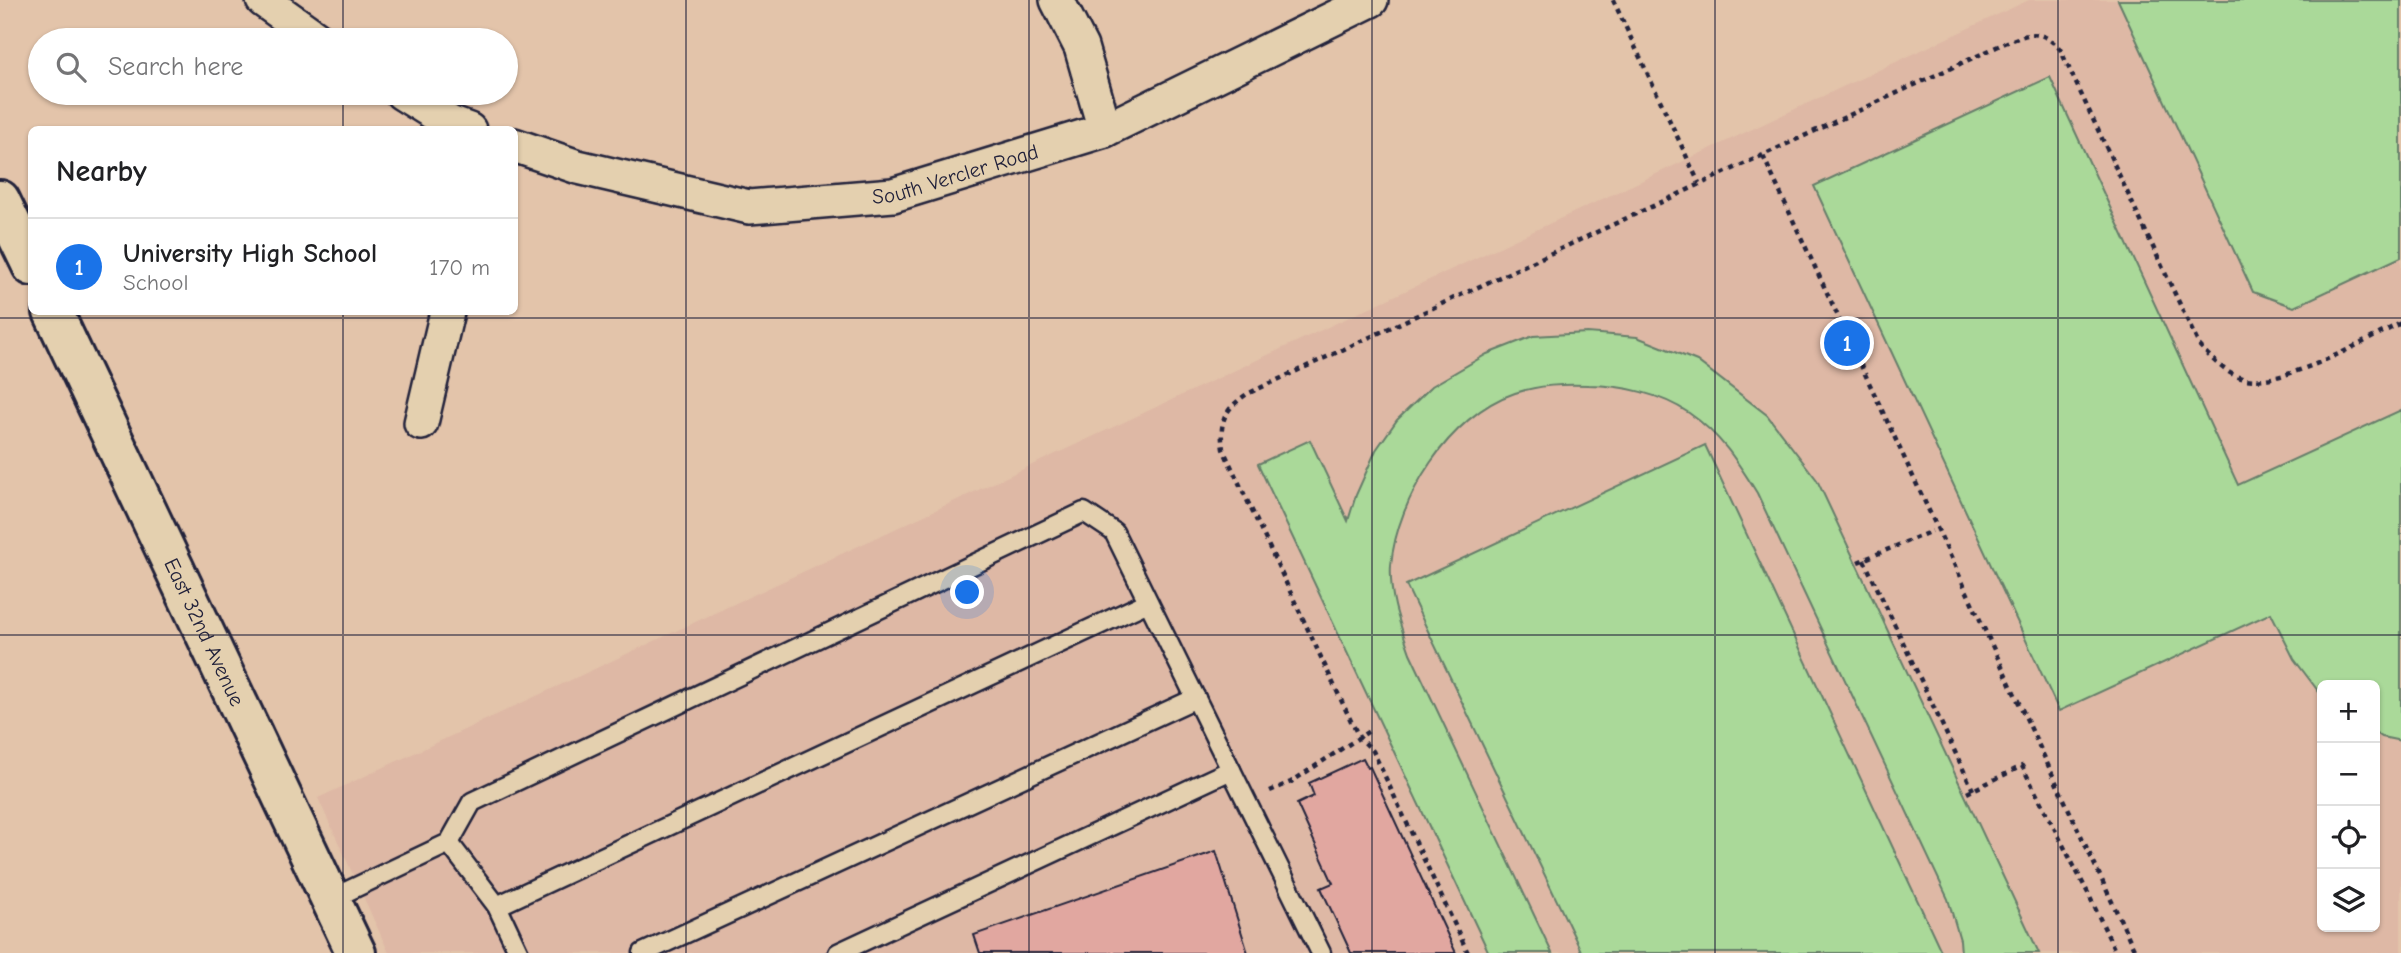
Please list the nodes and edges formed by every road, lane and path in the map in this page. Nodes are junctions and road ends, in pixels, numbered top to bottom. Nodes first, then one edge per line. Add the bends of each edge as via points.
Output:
1 (263, 0) edge
2 (1057, 0) edge
3 (1371, 0) edge
4 (1613, 0) edge
5 (302, 28) edge
6 (421, 105) edge
7 (458, 126) edge
8 (1105, 130) junction
9 (518, 146) edge
10 (1763, 156) junction
11 (1699, 183) junction
12 (0, 200) edge
13 (28, 258) edge
14 (54, 315) edge
15 (446, 315) edge
16 (2401, 323) edge
17 (421, 423) dead end
18 (1932, 531) dead end
19 (1148, 602) junction
20 (1196, 698) junction
21 (1369, 731) dead end
22 (1359, 737) junction
23 (1231, 770) junction
24 (1973, 790) junction
25 (1967, 793) dead end
26 (1247, 802) junction
27 (449, 843) junction
28 (331, 899) junction
29 (497, 906) junction
30 (356, 953) edge
31 (519, 953) edge
32 (643, 953) edge
33 (838, 953) edge
34 (1321, 953) edge
35 (1468, 953) edge
36 (2116, 953) edge
37 (2136, 953) edge

1 - 5 street
2 - 8 street via 1082,47
3 - 8 street, South Vercler Road
4 - 11 path
6 - 7 street
8 - 9 street, South Vercler Road via 893,195 749,207 578,167
10 - 11 path
10 - 16 path via 2005,43 2038,33 2060,49 2199,345 2211,358 2245,379 2287,376
10 - 37 path
11 - 22 path via 1247,394 1224,417 1223,449
12 - 13 main road
14 - 28 main road, East 32nd Avenue
15 - 17 street
18 - 24 path via 1861,561
19 - 20 lane
19 - 27 lane via 1114,532 1084,512 472,802
19 - 29 lane
20 - 23 lane
20 - 32 lane
21 - 22 path
22 - 26 path via 1291,782
22 - 35 path via 1373,751
23 - 26 lane
23 - 33 lane
24 - 25 path
24 - 36 path via 2022,766
26 - 34 lane
27 - 28 lane
27 - 29 lane
28 - 30 main road, East 32nd Avenue
29 - 31 lane

